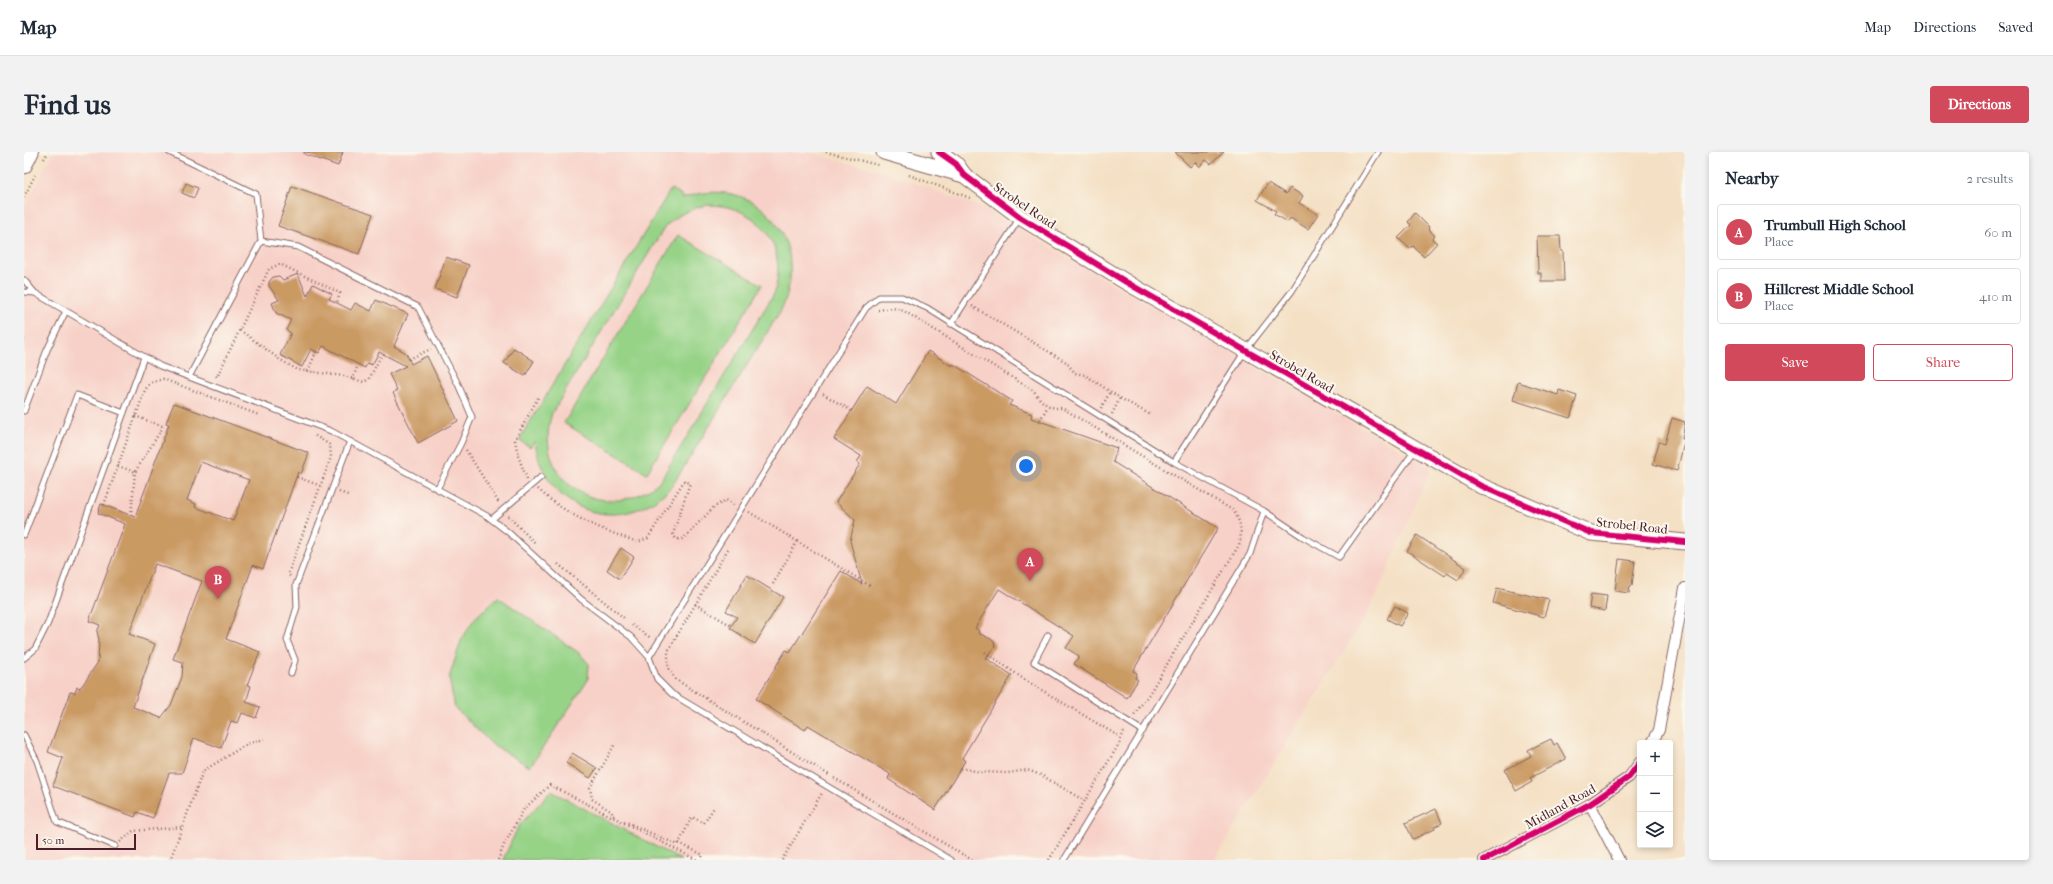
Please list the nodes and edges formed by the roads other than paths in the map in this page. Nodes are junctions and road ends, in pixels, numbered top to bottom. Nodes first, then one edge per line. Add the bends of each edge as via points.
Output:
1 (31, 152) edge
2 (169, 152) edge
3 (939, 152) edge
4 (1378, 152) edge
5 (881, 159) edge
6 (24, 165) edge
7 (964, 175) junction
8 (1020, 218) junction
9 (261, 241) junction
10 (24, 280) edge
11 (24, 292) edge
12 (34, 293) junction
13 (66, 312) junction
14 (951, 324) junction
15 (1245, 351) junction
16 (144, 357) junction
17 (189, 377) junction
18 (24, 411) edge
19 (124, 413) junction
20 (350, 440) junction
21 (1415, 449) junction
22 (1174, 462) junction
23 (540, 478) dead end
24 (437, 488) junction
25 (1264, 511) junction
26 (492, 519) junction
27 (24, 535) edge
28 (1685, 542) edge
29 (1685, 588) edge
30 (1048, 635) dead end
31 (24, 658) edge
32 (649, 658) junction
33 (291, 674) dead end
34 (1143, 731) junction
35 (24, 735) edge
36 (1653, 740) edge
37 (1637, 766) edge
38 (1590, 804) junction
39 (115, 846) road end
40 (951, 860) edge
41 (1064, 860) edge
42 (1484, 860) edge
43 (1618, 860) edge

1 - 6 street
2 - 9 lane via 256,194
3 - 7 street, Strobel Road via 956,164
4 - 15 lane via 1292,291
5 - 7 street, Strobel Road
7 - 8 street, Strobel Road
8 - 14 lane
8 - 15 street, Strobel Road
9 - 17 lane
9 - 24 lane via 298,247 418,307 472,417
10 - 12 lane
11 - 12 lane
12 - 13 lane
13 - 16 lane
13 - 18 lane via 47,350
14 - 22 lane
14 - 32 lane via 902,297 880,297 866,308
15 - 21 street, Strobel Road
15 - 22 lane
16 - 17 lane
16 - 19 lane
17 - 20 lane
19 - 27 lane via 77,396
19 - 31 lane via 48,623 35,649
20 - 24 lane
20 - 33 lane via 296,585 298,607 286,640 296,660
21 - 25 lane via 1339,557
21 - 28 street, Strobel Road via 1481,486 1591,532
22 - 25 lane
23 - 26 lane
24 - 26 lane
25 - 34 lane via 1250,554
26 - 32 lane via 582,600 631,637
29 - 36 street via 1658,730
30 - 34 lane via 1034,662
32 - 40 lane via 656,679 672,694
34 - 41 lane
35 - 39 lane via 37,761 57,822
37 - 38 street, Midland Road via 1629,777
38 - 42 street, Midland Road
38 - 43 street

